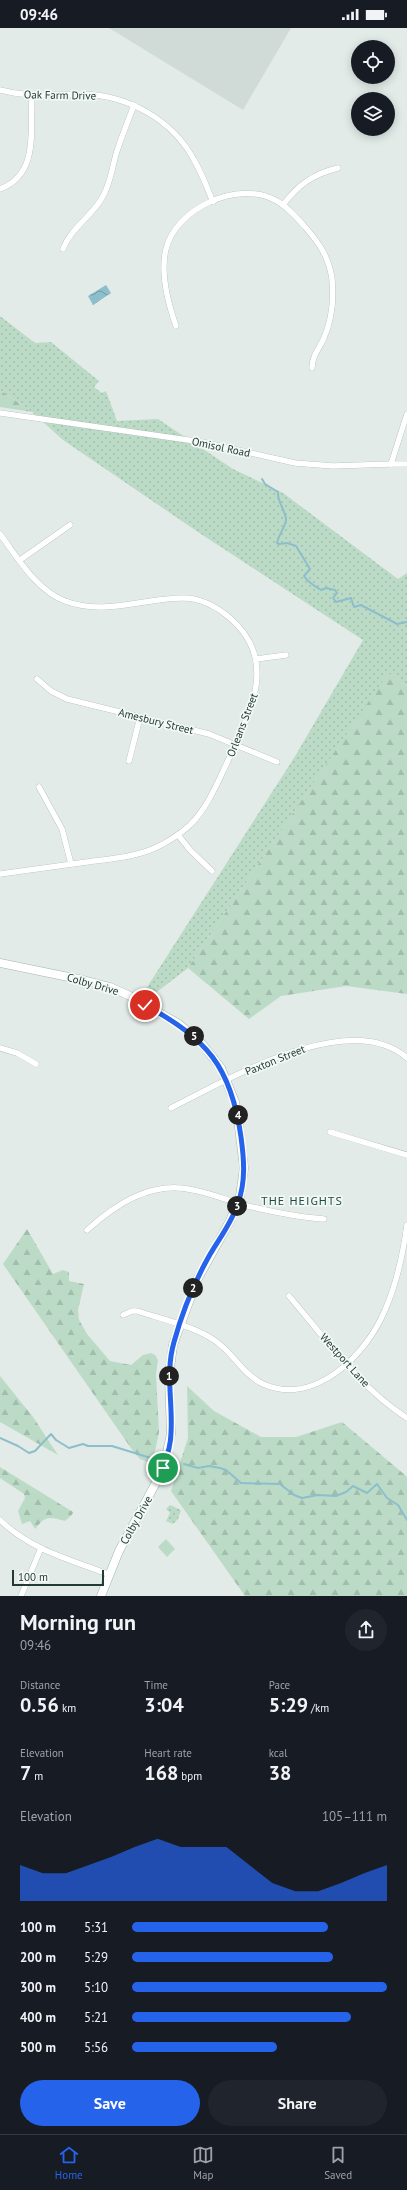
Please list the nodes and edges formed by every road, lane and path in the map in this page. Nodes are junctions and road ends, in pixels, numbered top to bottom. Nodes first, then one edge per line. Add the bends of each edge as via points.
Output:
1 (0, 90) edge
2 (32, 97) junction
3 (134, 105) junction
4 (338, 168) dead end
5 (0, 189) edge
6 (213, 202) junction
7 (283, 205) junction
8 (63, 249) dead end
9 (176, 326) dead end
10 (312, 368) dead end
11 (0, 413) edge
12 (407, 414) edge
13 (390, 464) junction
14 (407, 464) edge
15 (70, 525) dead end
16 (0, 534) edge
17 (20, 560) junction
18 (286, 655) dead end
19 (256, 659) junction
20 (37, 679) dead end
21 (140, 717) junction
22 (235, 745) junction
23 (129, 761) dead end
24 (277, 762) dead end
25 (39, 787) dead end
26 (178, 835) junction
27 (71, 864) junction
28 (212, 871) dead end
29 (0, 874) edge
30 (0, 963) edge
31 (0, 1048) edge
32 (407, 1058) edge
33 (36, 1064) dead end
34 (226, 1080) junction
35 (171, 1108) dead end
36 (330, 1132) dead end
37 (407, 1155) edge
38 (238, 1203) junction
39 (324, 1219) dead end
40 (407, 1225) edge
41 (87, 1230) dead end
42 (289, 1296) dead end
43 (124, 1315) dead end
44 (180, 1326) junction
45 (347, 1363) junction
46 (407, 1418) edge
47 (0, 1520) edge
48 (41, 1548) junction
49 (108, 1574) junction
50 (21, 1596) edge
51 (101, 1596) edge

1 - 2 street, Oak Farm Drive
2 - 3 street, Oak Farm Drive via 90,95
2 - 5 street via 27,165 14,182
3 - 6 street, Oak Farm Drive via 161,122 187,148
3 - 8 street via 121,137 112,176 105,192 96,208 69,236
4 - 7 street via 307,179
6 - 7 street via 243,193 265,196
6 - 9 street via 187,216 173,232 166,248 164,269
7 - 10 street via 317,240 330,266 333,294 331,318 314,355
11 - 13 street, Omisol Road via 202,442 295,463 333,466
12 - 13 street
13 - 14 street, Omisol Road
15 - 17 street
16 - 17 street, Orleans Street
17 - 19 street, Orleans Street via 45,589 72,603 108,607 147,600 185,598 206,602 234,622 249,641
18 - 19 street
19 - 22 street, Orleans Street via 256,688
20 - 21 street, Amesbury Street via 51,691 67,699
21 - 22 street, Amesbury Street via 209,734
21 - 23 street
22 - 24 street, Amesbury Street
22 - 26 street, Orleans Street via 208,802 191,824
25 - 27 street via 62,829
26 - 27 street, Orleans Street via 144,852
26 - 28 street
27 - 29 street, Orleans Street
30 - 34 street, Colby Drive via 83,980 110,987 130,996 179,1024 196,1038 215,1060
31 - 33 street via 17,1053
32 - 34 street, Paxton Street via 389,1046 374,1042 331,1042 298,1050
34 - 35 street, Paxton Street
34 - 38 street, Colby Drive via 235,1102 243,1152 244,1177
36 - 37 street
38 - 39 street via 283,1214
38 - 41 street via 193,1190 160,1189 123,1202
38 - 44 street, Colby Drive via 197,1280
40 - 45 street via 400,1265 385,1310 372,1334
42 - 45 street, Westport Lane
43 - 44 street via 138,1311
44 - 45 street via 214,1340 230,1353 246,1372 275,1388 312,1386
44 - 49 street, Colby Drive via 169,1369 171,1434 165,1461
45 - 46 street, Westport Lane via 377,1395
47 - 48 street via 18,1535
48 - 49 street
48 - 50 street
49 - 51 street, Colby Drive

